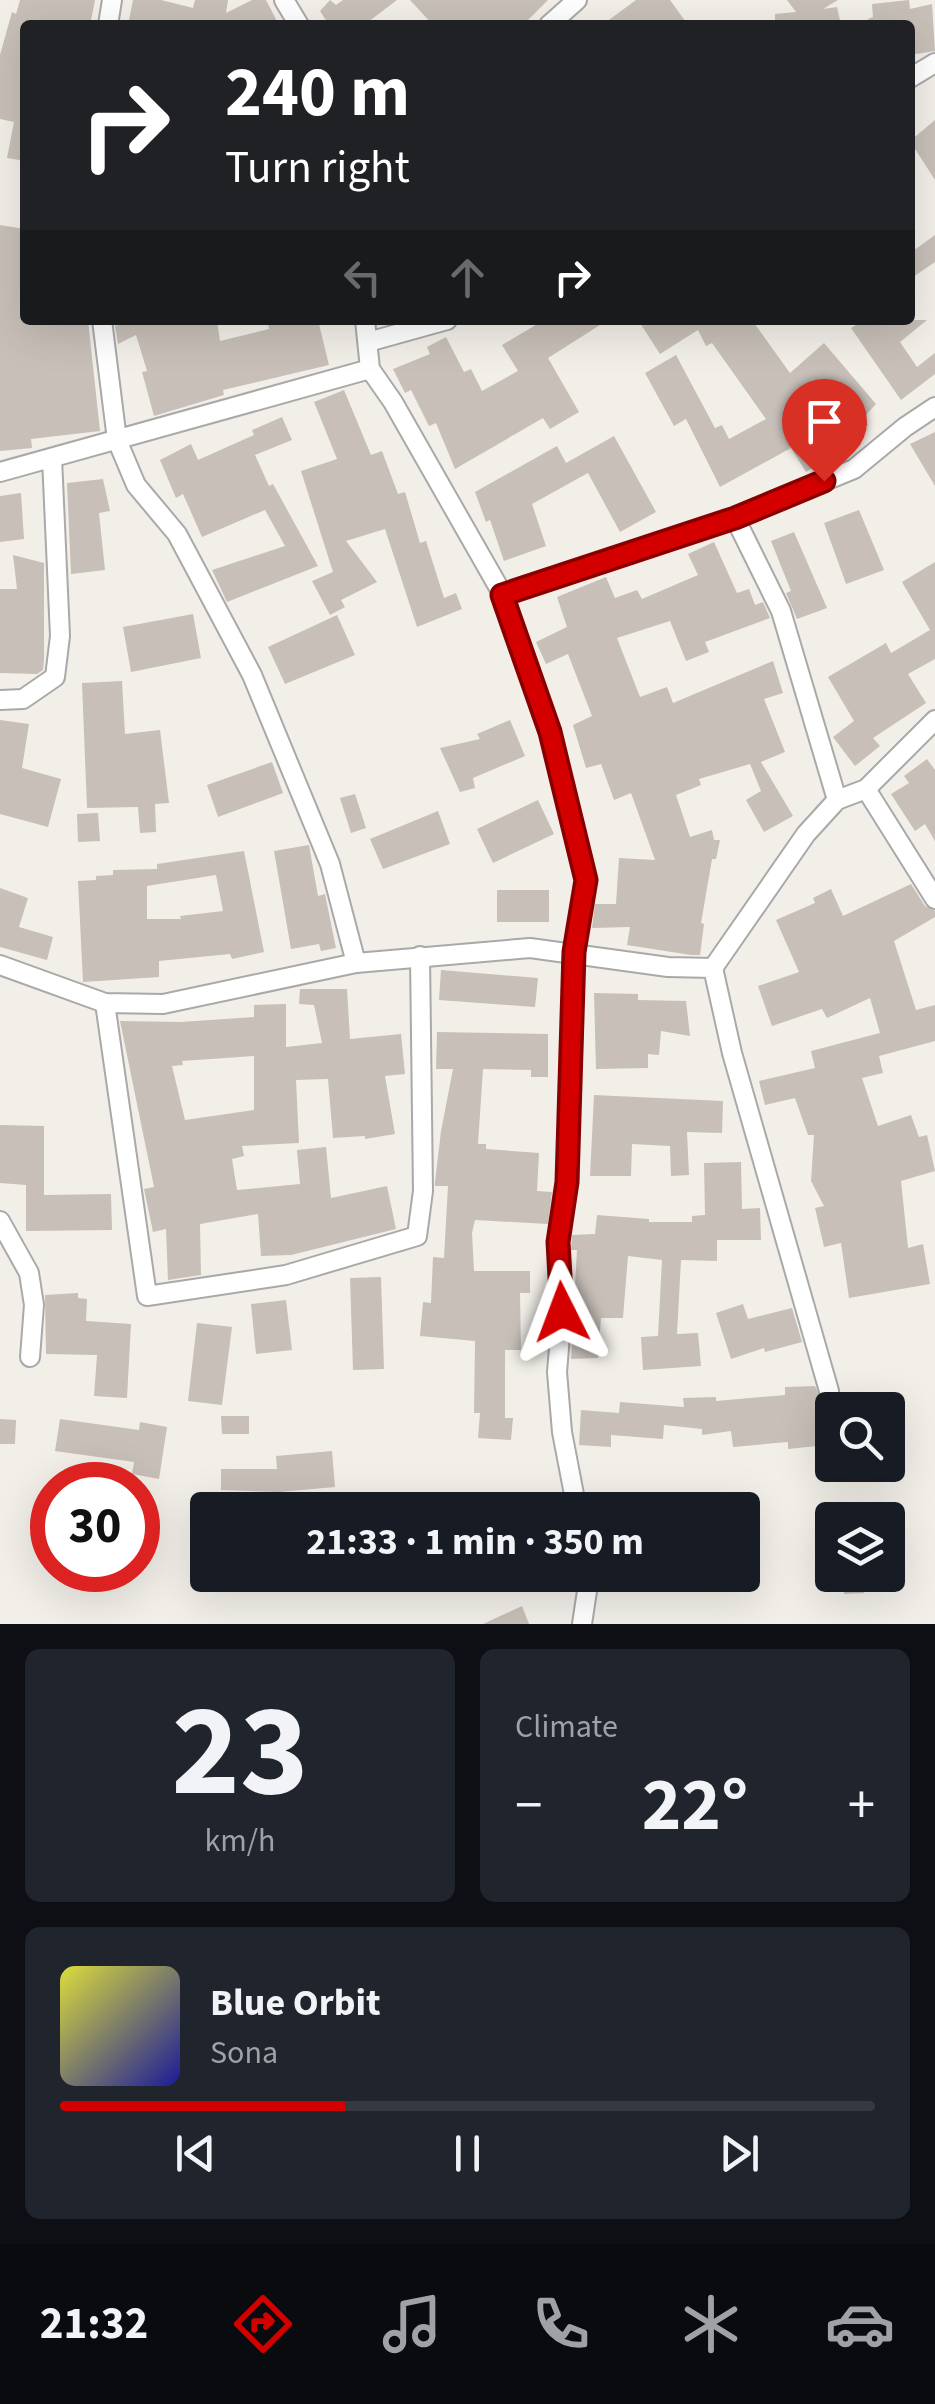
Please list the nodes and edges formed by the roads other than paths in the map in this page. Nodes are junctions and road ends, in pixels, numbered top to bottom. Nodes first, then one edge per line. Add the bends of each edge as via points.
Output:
1 (577, 0) edge
2 (555, 20) edge
3 (103, 325) edge
4 (366, 325) edge
5 (429, 325) edge
6 (368, 342) junction
7 (370, 369) junction
8 (935, 407) edge
9 (117, 440) junction
10 (52, 458) junction
11 (0, 472) edge
12 (735, 518) junction
13 (502, 595) junction
14 (0, 700) edge
15 (935, 720) edge
16 (866, 788) junction
17 (837, 800) junction
18 (935, 899) edge
19 (574, 952) junction
20 (420, 956) junction
21 (356, 963) junction
22 (0, 965) edge
23 (713, 968) junction
24 (104, 1002) junction
25 (0, 1221) edge
26 (30, 1357) dead end
27 (829, 1391) dead end
28 (574, 1492) edge
29 (588, 1592) edge
30 (582, 1624) edge

1 - 2 street
3 - 9 street
4 - 6 street
5 - 6 street
6 - 7 street
7 - 9 street
7 - 13 street
8 - 12 street via 854,469
9 - 10 street
9 - 21 street via 136,485 177,534 252,675 330,864
10 - 11 street
10 - 14 street via 56,677 23,699
12 - 13 street
12 - 17 street via 781,611
13 - 19 street via 550,732 586,880
15 - 16 street
16 - 17 street
16 - 18 street
17 - 23 street
19 - 20 street via 530,948
19 - 23 street
19 - 28 street via 556,1372
20 - 21 street
20 - 24 street via 422,1191 416,1236 286,1274 147,1296
21 - 24 street via 163,1004
22 - 24 street
23 - 27 street
25 - 26 street via 29,1273
29 - 30 street

